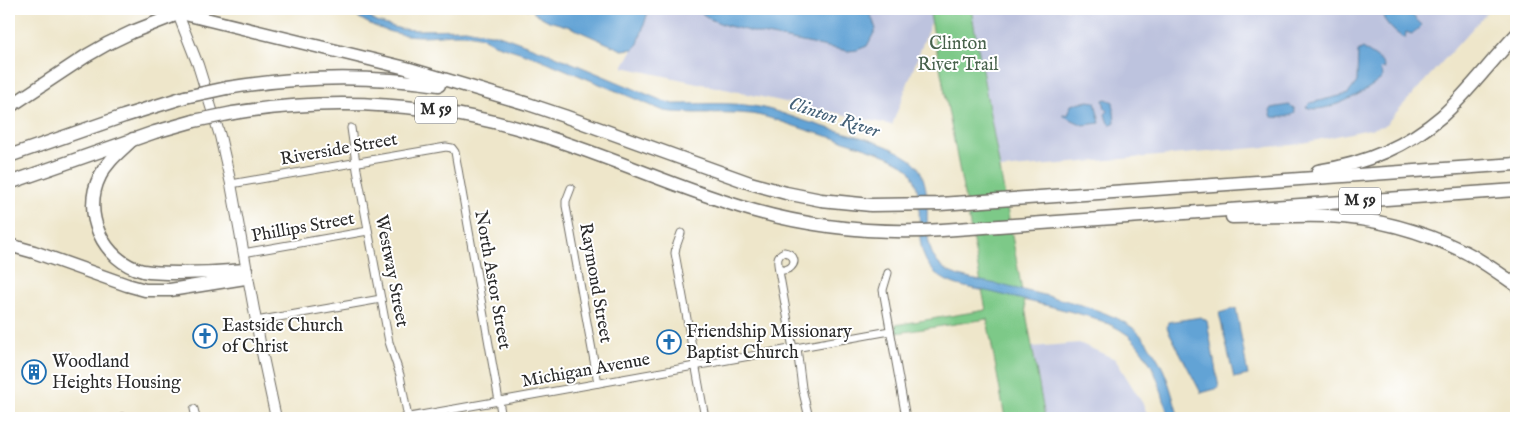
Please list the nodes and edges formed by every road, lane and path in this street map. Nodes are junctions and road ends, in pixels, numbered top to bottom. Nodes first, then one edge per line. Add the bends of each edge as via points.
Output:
1 (177, 11) edge
2 (1516, 35) edge
3 (486, 93) junction
4 (9, 107) edge
5 (351, 128) dead end
6 (133, 139) junction
7 (452, 148) joint
8 (9, 156) edge
9 (356, 162) junction
10 (1516, 164) edge
11 (9, 184) edge
12 (231, 184) junction
13 (1234, 184) junction
14 (571, 188) dead end
15 (1516, 190) edge
16 (1204, 211) junction
17 (368, 232) junction
18 (681, 232) dead end
19 (9, 245) edge
20 (244, 253) junction
21 (779, 271) dead end
22 (888, 273) dead end
23 (247, 274) junction
24 (1516, 285) edge
25 (381, 299) junction
26 (256, 321) junction
27 (890, 331) junction
28 (795, 348) junction
29 (696, 366) junction
30 (598, 384) junction
31 (499, 401) junction
32 (194, 409) dead end
33 (196, 418) edge
34 (276, 418) edge
35 (406, 418) edge
36 (502, 418) edge
37 (705, 418) edge
38 (809, 418) edge
39 (906, 418) edge

1 - 3 highway via 406,68
1 - 4 highway via 97,50
1 - 12 main road via 207,93
2 - 13 highway via 1441,116 1396,147 1348,165
3 - 8 highway, M 59, bridge via 420,82 355,78 286,80 184,97
3 - 13 highway, M 59 via 564,116 768,188 837,202 905,206
5 - 9 street, Westway Street
6 - 11 highway, M 59
6 - 16 highway, M 59, bridge via 194,121 270,107 343,103 396,105 453,113 534,133 731,204 824,226 907,232
6 - 23 highway via 105,167 94,195 94,219 110,250 116,257 143,271
7 - 9 street, Riverside Street via 448,146
7 - 31 street, North Astor Street
9 - 12 street, Riverside Street
9 - 17 street, Westway Street
10 - 13 highway, M 59
12 - 20 main road
14 - 30 street, Raymond Street via 566,206
15 - 16 highway, M 59
16 - 24 highway via 1215,217 1329,216 1380,222 1466,253
17 - 20 street, Phillips Street
17 - 25 street, Westway Street
18 - 29 street via 675,253
19 - 23 highway via 145,290 178,289
20 - 23 main road
21 - 28 street
22 - 27 street via 883,290
23 - 26 main road
25 - 26 street
25 - 35 street, Westway Street via 390,346 400,375
26 - 34 main road
27 - 28 street, Michigan Avenue
27 - 39 street
28 - 29 street, Michigan Avenue
28 - 38 street
29 - 30 street, Michigan Avenue
29 - 37 street
30 - 31 street, Michigan Avenue
31 - 35 street, Michigan Avenue
31 - 36 street, North Astor Street
32 - 33 street

